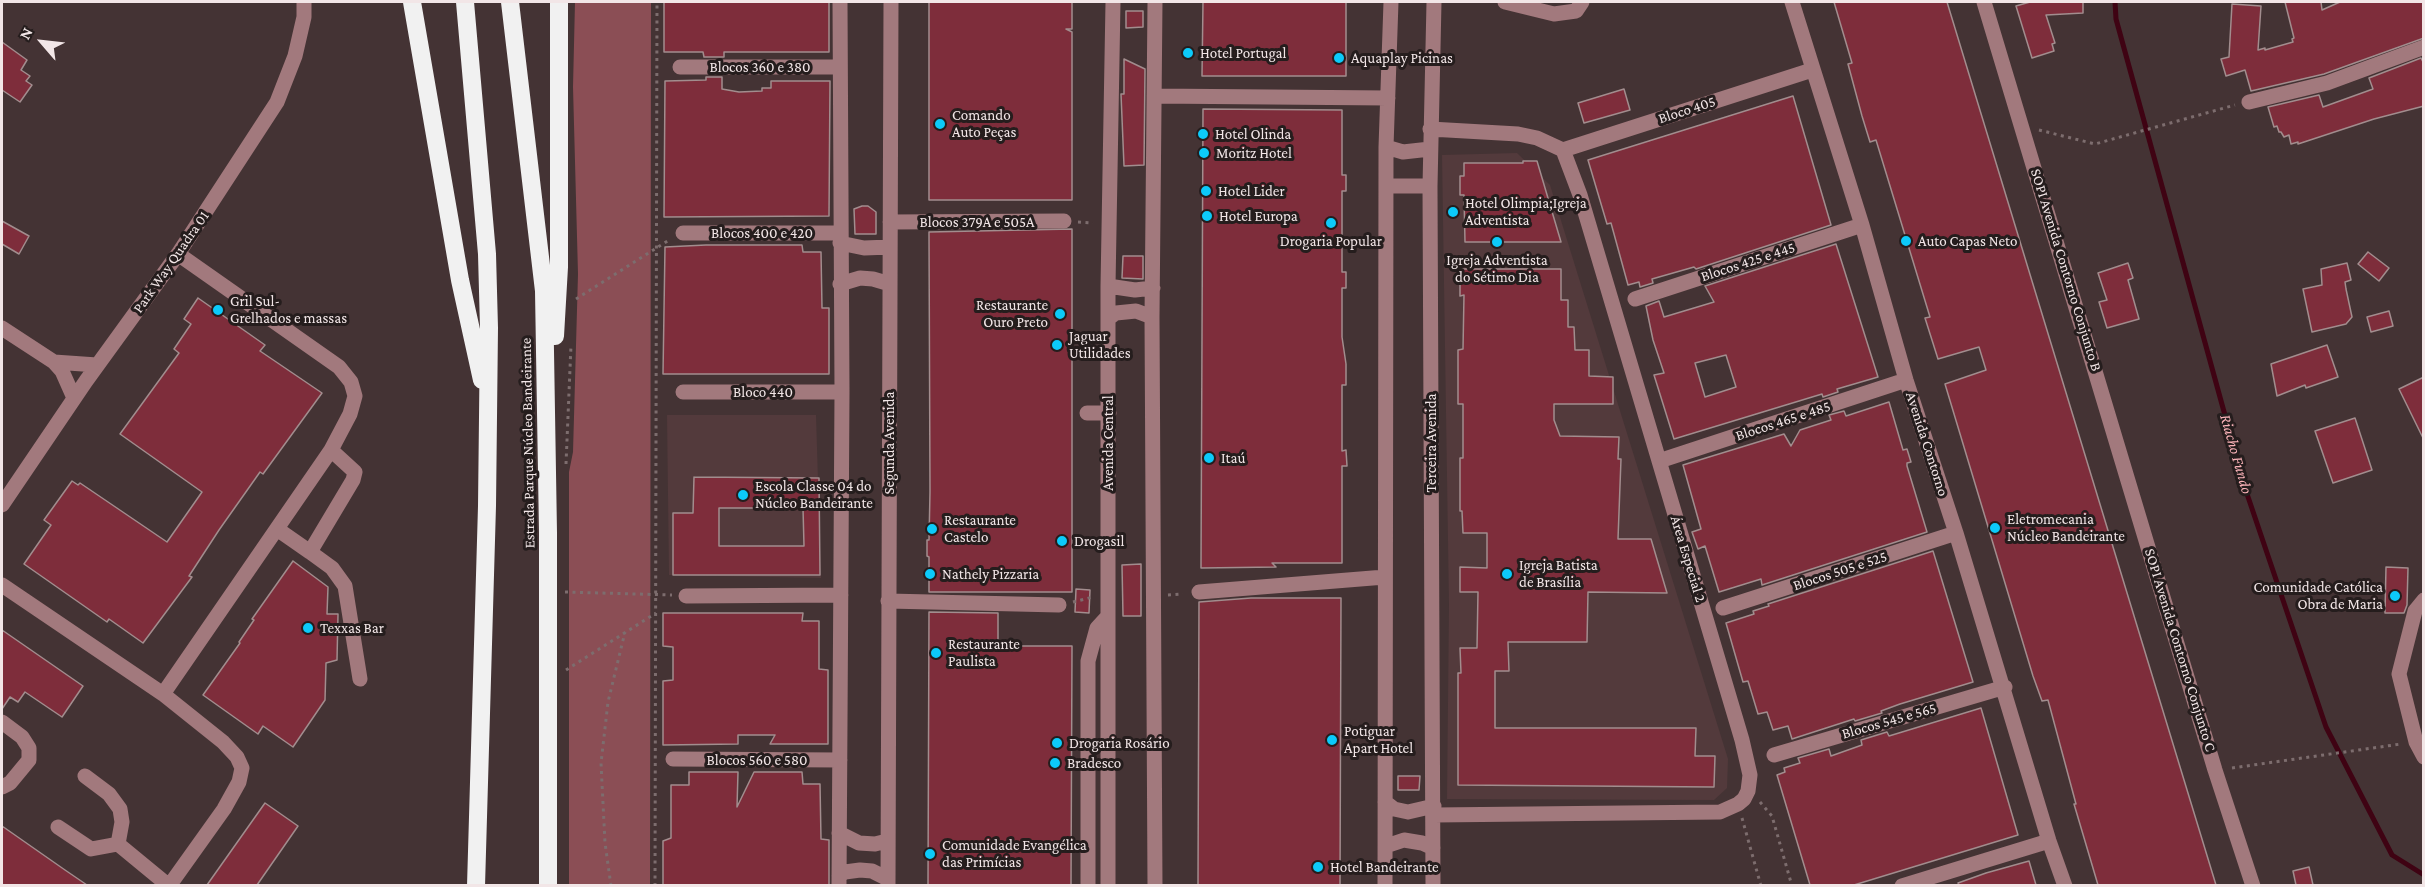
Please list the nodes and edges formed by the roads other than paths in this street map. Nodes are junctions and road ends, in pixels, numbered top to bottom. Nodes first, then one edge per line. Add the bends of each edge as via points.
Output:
1 (304, 2) edge
2 (412, 2) edge
3 (465, 2) edge
4 (510, 2) edge
5 (559, 2) edge
6 (840, 2) edge
7 (891, 2) edge
8 (1113, 2) edge
9 (1155, 2) edge
10 (1392, 2) edge
11 (1434, 2) edge
12 (1505, 2) edge
13 (1582, 2) edge
14 (1792, 2) edge
15 (1984, 2) edge
16 (2424, 47) edge
17 (680, 67) dead end
18 (840, 67) junction
19 (1812, 70) junction
20 (1154, 96) junction
21 (1388, 98) junction
22 (2249, 102) road end
23 (1430, 129) junction
24 (1386, 147) junction
25 (1430, 149) junction
26 (1563, 150) junction
27 (1388, 186) junction
28 (1430, 186) junction
29 (1064, 221) road end
30 (890, 222) junction
31 (1862, 225) junction
32 (683, 233) dead end
33 (840, 238) junction
34 (890, 247) junction
35 (178, 254) junction
36 (840, 284) junction
37 (890, 284) junction
38 (1108, 286) junction
39 (1153, 288) junction
40 (1635, 299) dead end
41 (1152, 316) junction
42 (1110, 318) junction
43 (2, 328) edge
44 (54, 362) junction
45 (97, 365) junction
46 (1906, 380) junction
47 (683, 392) dead end
48 (842, 392) junction
49 (74, 398) junction
50 (488, 411) junction
51 (1087, 413) dead end
52 (1109, 413) junction
53 (2109, 413) joint
54 (331, 450) junction
55 (1659, 461) junction
56 (547, 476) junction
57 (2, 505) edge
58 (277, 529) junction
59 (1956, 533) junction
60 (310, 552) junction
61 (1385, 577) junction
62 (2, 585) edge
63 (1199, 592) road end
64 (841, 595) junction
65 (686, 596) road end
66 (2424, 600) edge
67 (888, 601) junction
68 (1059, 605) road end
69 (1723, 608) dead end
70 (1108, 616) junction
71 (360, 679) dead end
72 (2005, 687) junction
73 (163, 694) junction
74 (2, 722) edge
75 (1774, 755) dead end
76 (2424, 757) edge
77 (673, 759) dead end
78 (840, 760) junction
79 (85, 776) dead end
80 (2, 787) edge
81 (1385, 802) junction
82 (1434, 811) junction
83 (58, 827) dead end
84 (839, 833) junction
85 (2049, 841) junction
86 (887, 842) junction
87 (118, 844) junction
88 (1386, 846) junction
89 (1433, 848) junction
90 (839, 881) edge
91 (888, 882) edge
92 (169, 885) edge
93 (476, 885) edge
94 (548, 885) edge
95 (1088, 885) edge
96 (1108, 885) edge
97 (1155, 885) edge
98 (1385, 885) edge
99 (1433, 885) edge
100 (1902, 885) edge
101 (2065, 885) edge
102 (2253, 885) edge

1 - 35 street, Park Way Quadra 01 via 295,56 277,102
2 - 50 highway via 460,280
3 - 50 highway via 487,254
4 - 56 highway, Estrada Parque Núcleo Bandeirante via 544,291
5 - 56 highway via 559,267
6 - 18 street
7 - 30 street, Segunda Avenida
8 - 38 street, Avenida Central
9 - 20 street
10 - 21 street
11 - 23 street, Terceira Avenida
12 - 13 street via 1554,14 1576,11
14 - 19 street, Avenida Contorno
15 - 53 street, SOPI Avenida Contorno Conjunto B
16 - 22 street via 2327,83
17 - 18 street, Blocos 360 e 380
18 - 33 street
19 - 26 street, Bloco 405
19 - 31 street, Avenida Contorno
20 - 21 street
20 - 39 street
21 - 24 street
23 - 25 street, Terceira Avenida
23 - 26 street via 1518,134
24 - 25 street via 1403,152
24 - 27 street
25 - 28 street, Terceira Avenida
26 - 55 street, Área Especial 2
27 - 28 street
27 - 61 street
28 - 82 street, Terceira Avenida
29 - 30 street, Blocos 379A e 505A
30 - 34 street, Segunda Avenida
31 - 40 street, Blocos 425 e 445
31 - 46 street, Avenida Contorno
32 - 33 street, Blocos 400 e 420
33 - 34 street, Blocos 400 e 420 via 864,248
33 - 36 street
34 - 37 street, Segunda Avenida
35 - 45 street, Park Way Quadra 01
35 - 54 street via 339,367 351,382 355,396 350,414
36 - 37 street via 860,278
36 - 48 street
37 - 67 street, Segunda Avenida
38 - 39 street
38 - 42 street, Avenida Central
39 - 41 street
41 - 42 street via 1136,311 1116,313
41 - 97 street
42 - 52 street, Avenida Central
43 - 44 street
44 - 45 street
44 - 49 street
45 - 49 street, Park Way Quadra 01
46 - 55 street, Blocos 465 e 485
46 - 59 street, Avenida Contorno
47 - 48 street, Bloco 440
48 - 64 street
49 - 57 street, Park Way Quadra 01
50 - 93 highway
51 - 52 street
52 - 70 street, Avenida Central
53 - 102 street, SOPI Avenida Contorno Conjunto C
54 - 58 street
54 - 60 street via 355,472
55 - 82 street, Área Especial 2 via 1742,740 1750,775 1748,791 1738,804 1720,812
56 - 94 highway, Estrada Parque Núcleo Bandeirante
58 - 60 street
58 - 73 street
59 - 69 street, Blocos 505 e 525
59 - 72 street, Avenida Contorno
60 - 71 street via 332,568 345,586
61 - 63 street
61 - 81 street
62 - 73 street
64 - 65 street
64 - 78 street
66 - 76 street via 2415,611 2399,674 2416,742
67 - 68 street
67 - 86 street, Segunda Avenida
70 - 95 street via 1097,628 1088,661
70 - 96 street, Avenida Central
72 - 75 street, Blocos 545 e 565
72 - 85 street, Avenida Contorno
73 - 92 street via 223,742 242,768 224,809
74 - 80 street via 22,737 29,748 29,760
77 - 78 street, Blocos 560 e 580
78 - 84 street
79 - 87 street via 109,794 120,809
81 - 82 street via 1407,812
81 - 88 street
82 - 89 street, Terceira Avenida
83 - 87 street via 91,849
84 - 86 street via 859,843
84 - 90 street
85 - 100 street
85 - 101 street, Avenida Contorno
86 - 91 street, Segunda Avenida
87 - 92 street
88 - 89 street via 1404,840
88 - 98 street
89 - 99 street, Terceira Avenida
90 - 91 street via 845,872 860,870 872,871

